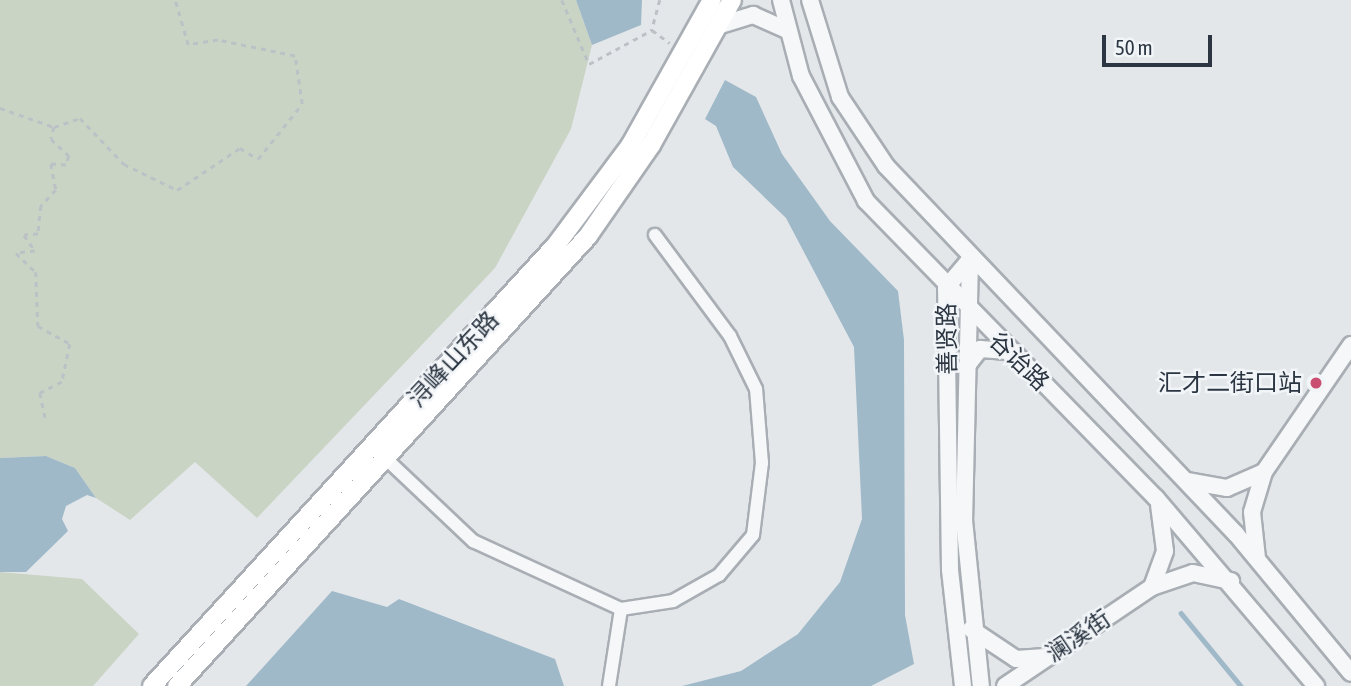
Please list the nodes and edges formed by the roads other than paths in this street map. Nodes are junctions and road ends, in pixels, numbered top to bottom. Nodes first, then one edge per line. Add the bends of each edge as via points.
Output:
1 (712, 0) edge
2 (732, 0) edge
3 (804, 0) edge
4 (810, 0) edge
5 (782, 2) edge
6 (717, 26) junction
7 (787, 30) junction
8 (655, 235) dead end
9 (970, 260) junction
10 (946, 288) junction
11 (968, 310) junction
12 (1351, 345) edge
13 (1008, 351) junction
14 (966, 367) junction
15 (379, 452) junction
16 (1264, 472) junction
17 (1184, 480) junction
18 (1156, 498) junction
19 (1257, 559) junction
20 (1231, 581) junction
21 (1152, 587) junction
22 (621, 609) junction
23 (971, 629) junction
24 (1048, 657) junction
25 (1351, 673) edge
26 (152, 686) edge
27 (177, 686) edge
28 (609, 686) edge
29 (963, 686) edge
30 (981, 686) edge
31 (1005, 686) edge
32 (1316, 686) edge

1 - 15 main road, 浔峰山东路 via 647,119 585,209
2 - 6 main road, 浔峰山东路
3 - 5 street
4 - 9 street, 谷诒路 via 851,116
5 - 7 street, 谷诒路
6 - 7 street via 753,15
6 - 15 main road, 浔峰山东路 via 601,219
7 - 10 street, 谷诒路 via 806,89 845,168 866,201
8 - 22 street via 730,336 756,389 762,463 753,535 719,575 673,601
9 - 10 street, 善贤路
9 - 11 street, 善贤路
9 - 17 street, 谷诒路
10 - 11 street, 谷诒路
10 - 29 street, 善贤路 via 950,570
11 - 13 street, 谷诒路
11 - 14 street, 善贤路
12 - 16 street
13 - 14 street via 980,349
13 - 18 street, 谷诒路
14 - 23 street, 善贤路
15 - 22 street via 473,541
15 - 26 main road, 浔峰山东路
15 - 27 main road, 浔峰山东路
16 - 17 street via 1227,488
16 - 19 street via 1252,512
17 - 19 street, 谷诒路
18 - 20 street, 谷诒路
18 - 21 street via 1166,535
19 - 25 street, 谷诒路
20 - 21 street, 澜溪街 via 1193,573
20 - 32 street, 谷诒路
21 - 24 street, 澜溪街
22 - 28 street
23 - 24 street via 1016,659
23 - 30 street, 善贤路
24 - 31 street, 澜溪街

